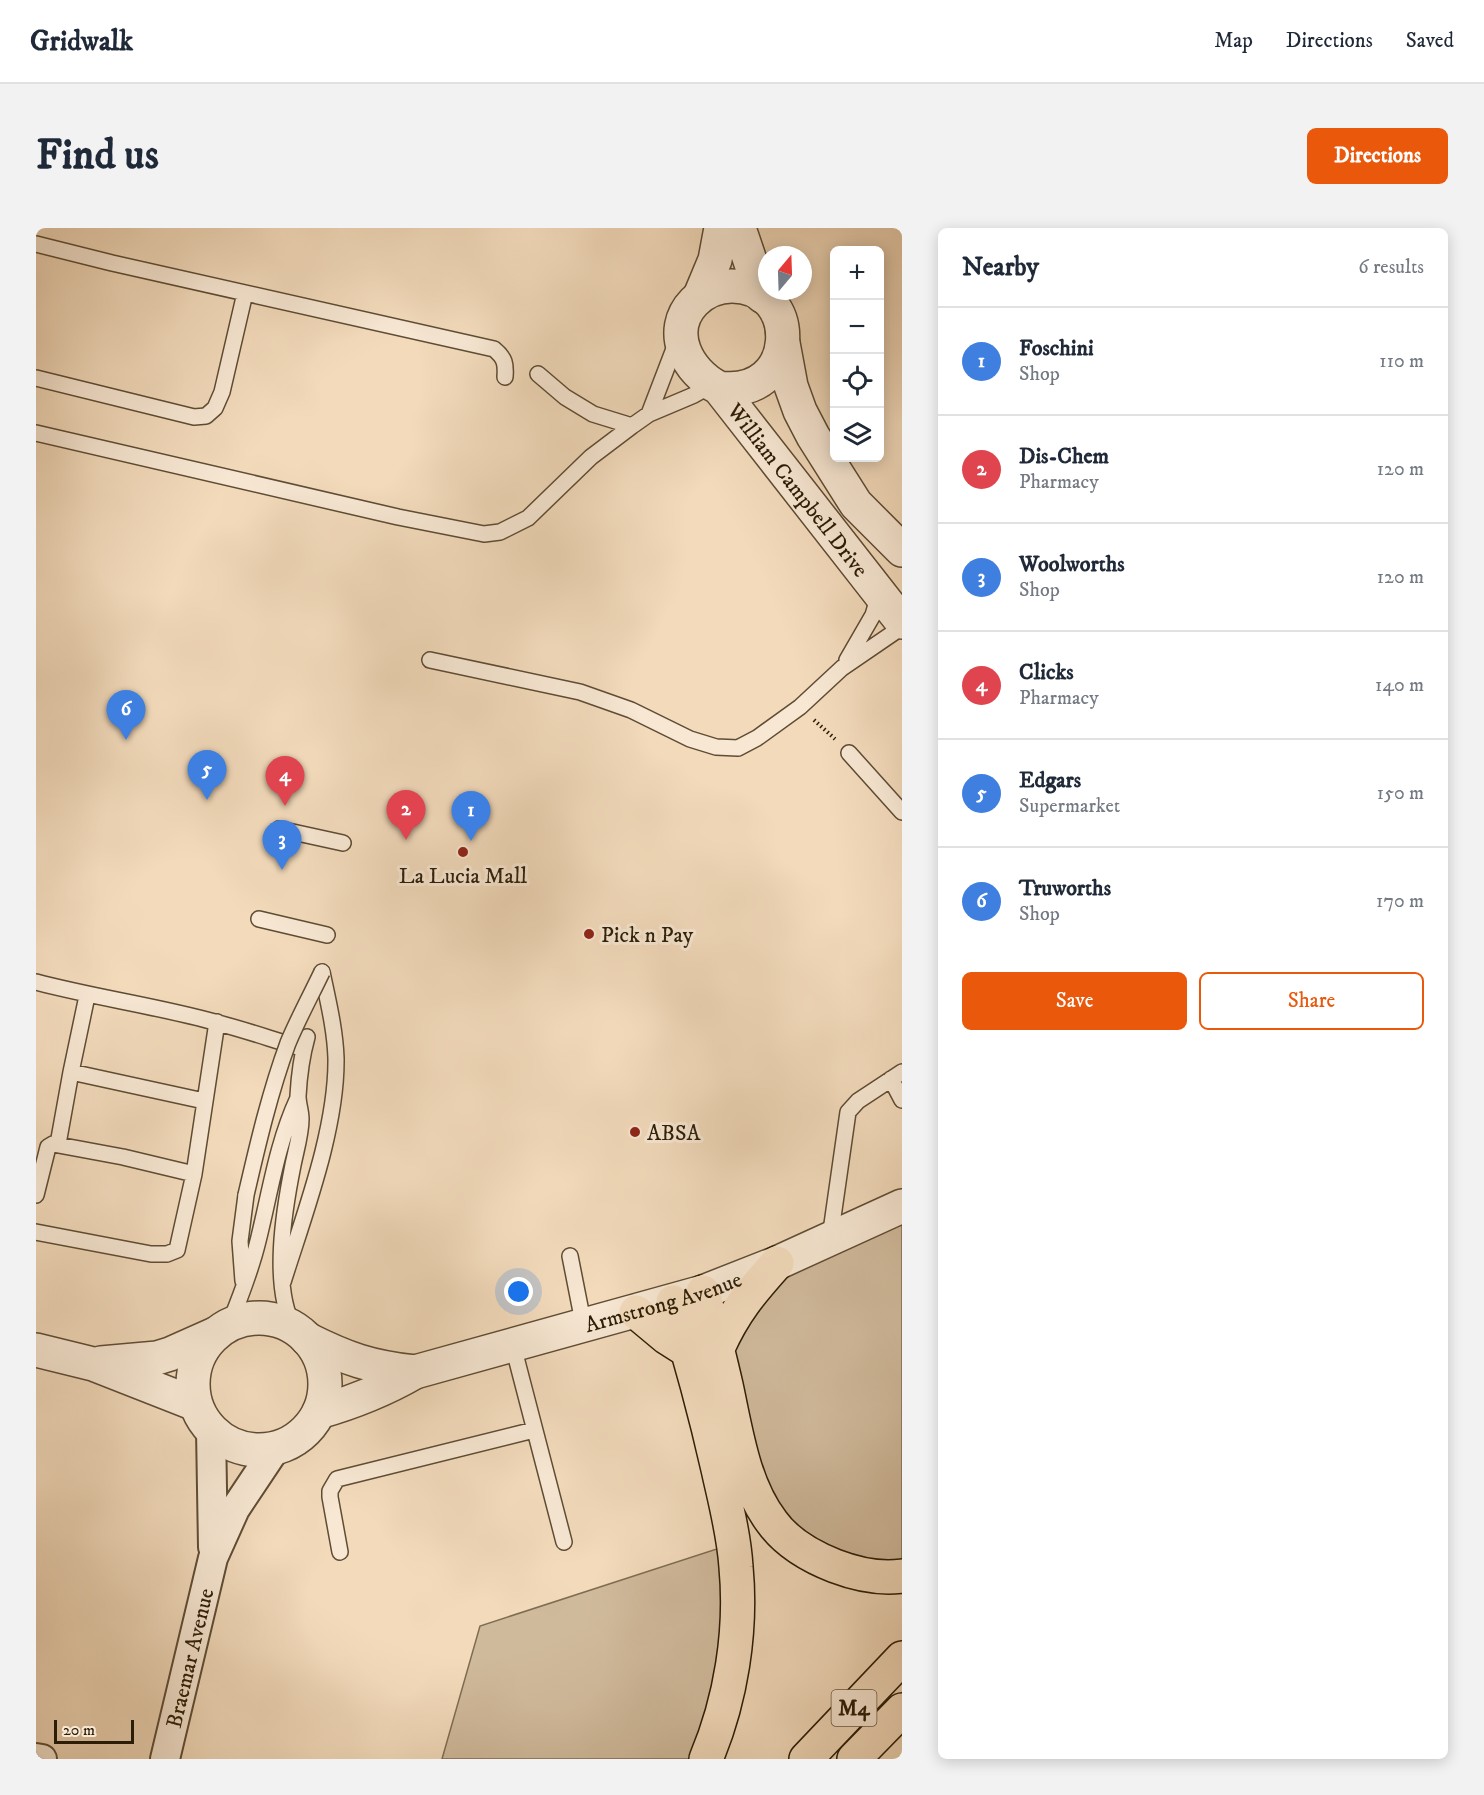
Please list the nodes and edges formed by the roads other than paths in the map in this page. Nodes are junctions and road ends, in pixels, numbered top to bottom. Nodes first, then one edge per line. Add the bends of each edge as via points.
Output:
1 (721, 228) edge
2 (739, 228) edge
3 (36, 244) edge
4 (758, 284) edge
5 (245, 293) junction
6 (758, 294) edge
7 (700, 296) junction
8 (766, 300) edge
9 (680, 334) junction
10 (783, 343) junction
11 (538, 374) dead end
12 (505, 377) dead end
13 (36, 378) edge
14 (716, 386) junction
15 (649, 414) junction
16 (632, 426) junction
17 (36, 433) edge
18 (902, 550) edge
19 (879, 595) junction
20 (902, 624) edge
21 (430, 660) dead end
22 (842, 668) junction
23 (849, 753) road end
24 (902, 812) edge
25 (279, 829) dead end
26 (343, 843) dead end
27 (259, 919) dead end
28 (327, 935) dead end
29 (36, 982) edge
30 (87, 996) junction
31 (217, 1023) junction
32 (71, 1072) junction
33 (896, 1076) edge
34 (298, 1098) junction
35 (902, 1100) edge
36 (204, 1101) junction
37 (58, 1144) junction
38 (194, 1174) junction
39 (36, 1195) edge
40 (902, 1206) edge
41 (36, 1232) edge
42 (830, 1238) junction
43 (570, 1256) dead end
44 (777, 1263) junction
45 (283, 1282) junction
46 (243, 1290) junction
47 (688, 1297) junction
48 (636, 1312) junction
49 (584, 1327) junction
50 (222, 1330) junction
51 (301, 1334) junction
52 (513, 1346) junction
53 (703, 1349) junction
54 (36, 1350) edge
55 (93, 1364) junction
56 (415, 1372) junction
57 (320, 1412) junction
58 (203, 1417) junction
59 (534, 1430) junction
60 (275, 1449) junction
61 (564, 1542) dead end
62 (340, 1552) dead end
63 (213, 1558) junction
64 (902, 1576) edge
65 (902, 1658) edge
66 (902, 1710) edge
67 (36, 1758) edge
68 (42, 1759) edge
69 (165, 1759) edge
70 (706, 1759) edge
71 (806, 1759) edge
72 (854, 1759) edge

1 - 7 street via 715,260
2 - 4 street
3 - 5 lane
5 - 12 lane via 494,349 503,356
5 - 13 lane via 222,392 215,408 206,416 194,417
6 - 7 street via 738,286 724,286
7 - 9 street via 683,319
8 - 10 street via 780,317
9 - 14 street via 687,359 698,374
9 - 15 lane
10 - 14 street via 777,364 761,380 741,389
10 - 18 street, William Campbell Drive via 791,386 813,436 856,504
11 - 16 lane via 593,414
14 - 15 lane
14 - 19 street, William Campbell Drive
15 - 16 lane
16 - 17 lane via 591,457 528,518 500,532 484,534
19 - 20 street, William Campbell Drive
19 - 22 lane via 866,631
20 - 22 lane
21 - 22 lane via 580,692 631,710 690,739 738,748 800,707
23 - 24 lane
25 - 26 lane
27 - 28 lane
29 - 30 lane
30 - 31 lane
30 - 32 lane
31 - 34 lane via 305,1043
31 - 36 lane
32 - 36 lane
32 - 37 lane
33 - 35 lane
33 - 42 lane via 848,1112
34 - 45 lane via 302,1119 283,1216
34 - 46 lane via 286,1123
36 - 38 lane
37 - 38 lane
37 - 39 lane via 48,1147
38 - 41 lane via 177,1250 167,1254
40 - 42 street, Armstrong Avenue
42 - 44 street, Armstrong Avenue
43 - 49 lane
44 - 47 street, Armstrong Avenue
44 - 53 highway
45 - 46 lane, bridge via 318,1167 334,1093 334,1030 322,972 290,1040 267,1106 246,1194 240,1241
45 - 51 lane via 288,1316
46 - 50 lane
47 - 48 street, Armstrong Avenue
47 - 53 highway
48 - 49 street, Armstrong Avenue
48 - 53 highway via 666,1337
49 - 52 street, Armstrong Avenue
50 - 51 street via 251,1318 273,1320
50 - 55 street via 157,1358
50 - 58 street via 200,1354 193,1379
51 - 56 street, Armstrong Avenue via 366,1365
51 - 57 street via 318,1355 324,1374
52 - 56 street, Armstrong Avenue
52 - 59 lane
53 - 64 highway via 758,1500 773,1524 819,1560 867,1575
53 - 70 highway via 702,1402 727,1510 736,1568 737,1610 730,1674
54 - 55 street
55 - 58 street
56 - 57 street, Armstrong Avenue via 352,1403
57 - 60 street via 307,1430
58 - 60 street via 228,1443 247,1450
58 - 63 street, Braemar Avenue
59 - 61 lane
59 - 62 lane via 337,1479 330,1497
60 - 63 street, Braemar Avenue via 235,1509
63 - 69 street, Braemar Avenue
65 - 71 highway, M4
66 - 72 highway, M4
67 - 68 street

